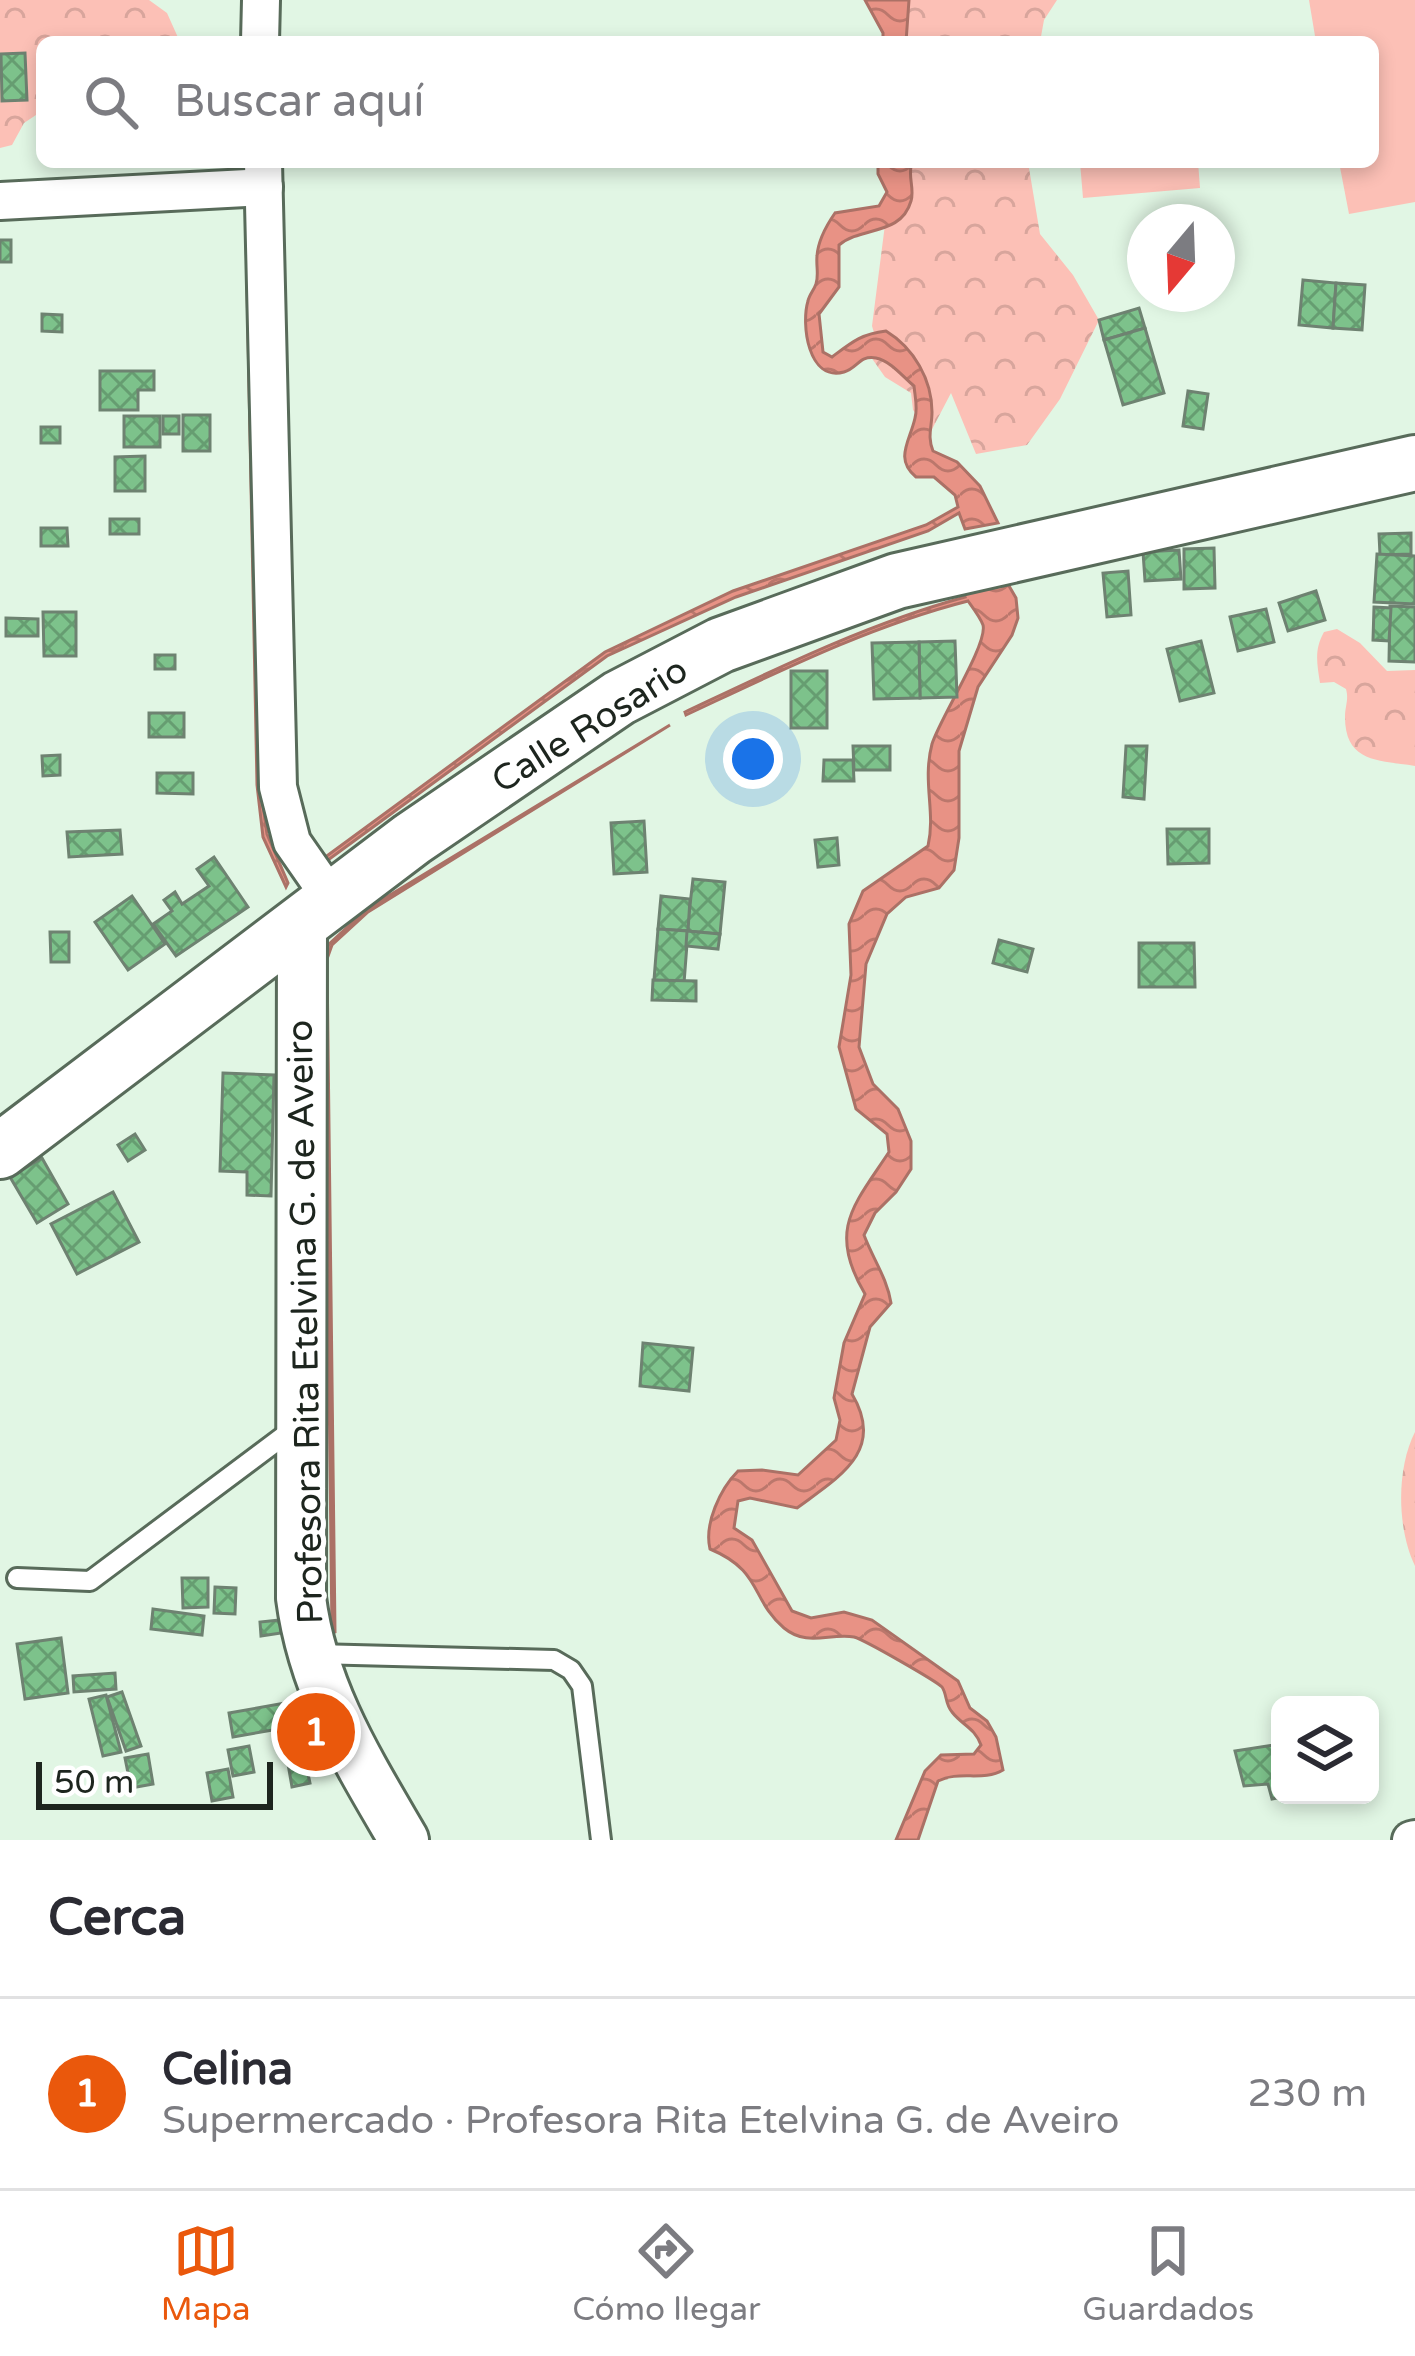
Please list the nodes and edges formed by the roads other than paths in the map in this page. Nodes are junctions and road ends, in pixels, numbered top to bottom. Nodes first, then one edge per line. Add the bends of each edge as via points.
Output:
1 (261, 0) edge
2 (260, 36) edge
3 (264, 175) edge
4 (0, 201) edge
5 (1415, 463) edge
6 (317, 913) junction
7 (0, 1150) edge
8 (299, 1424) junction
9 (17, 1578) dead end
10 (310, 1654) junction
11 (404, 1840) edge
12 (601, 1840) edge

1 - 2 street
3 - 4 street
3 - 6 street via 278,787
5 - 6 main road, Calle Rosario via 897,581 721,645 619,698
6 - 7 main road, Calle Rosario
6 - 8 street, Profesora Rita Etelvina G. de Aveiro
8 - 9 lane via 90,1581
8 - 10 street, Profesora Rita Etelvina G. de Aveiro via 301,1598
10 - 11 street, Profesora Rita Etelvina G. de Aveiro via 338,1726
10 - 12 lane via 554,1660 571,1670 582,1686

